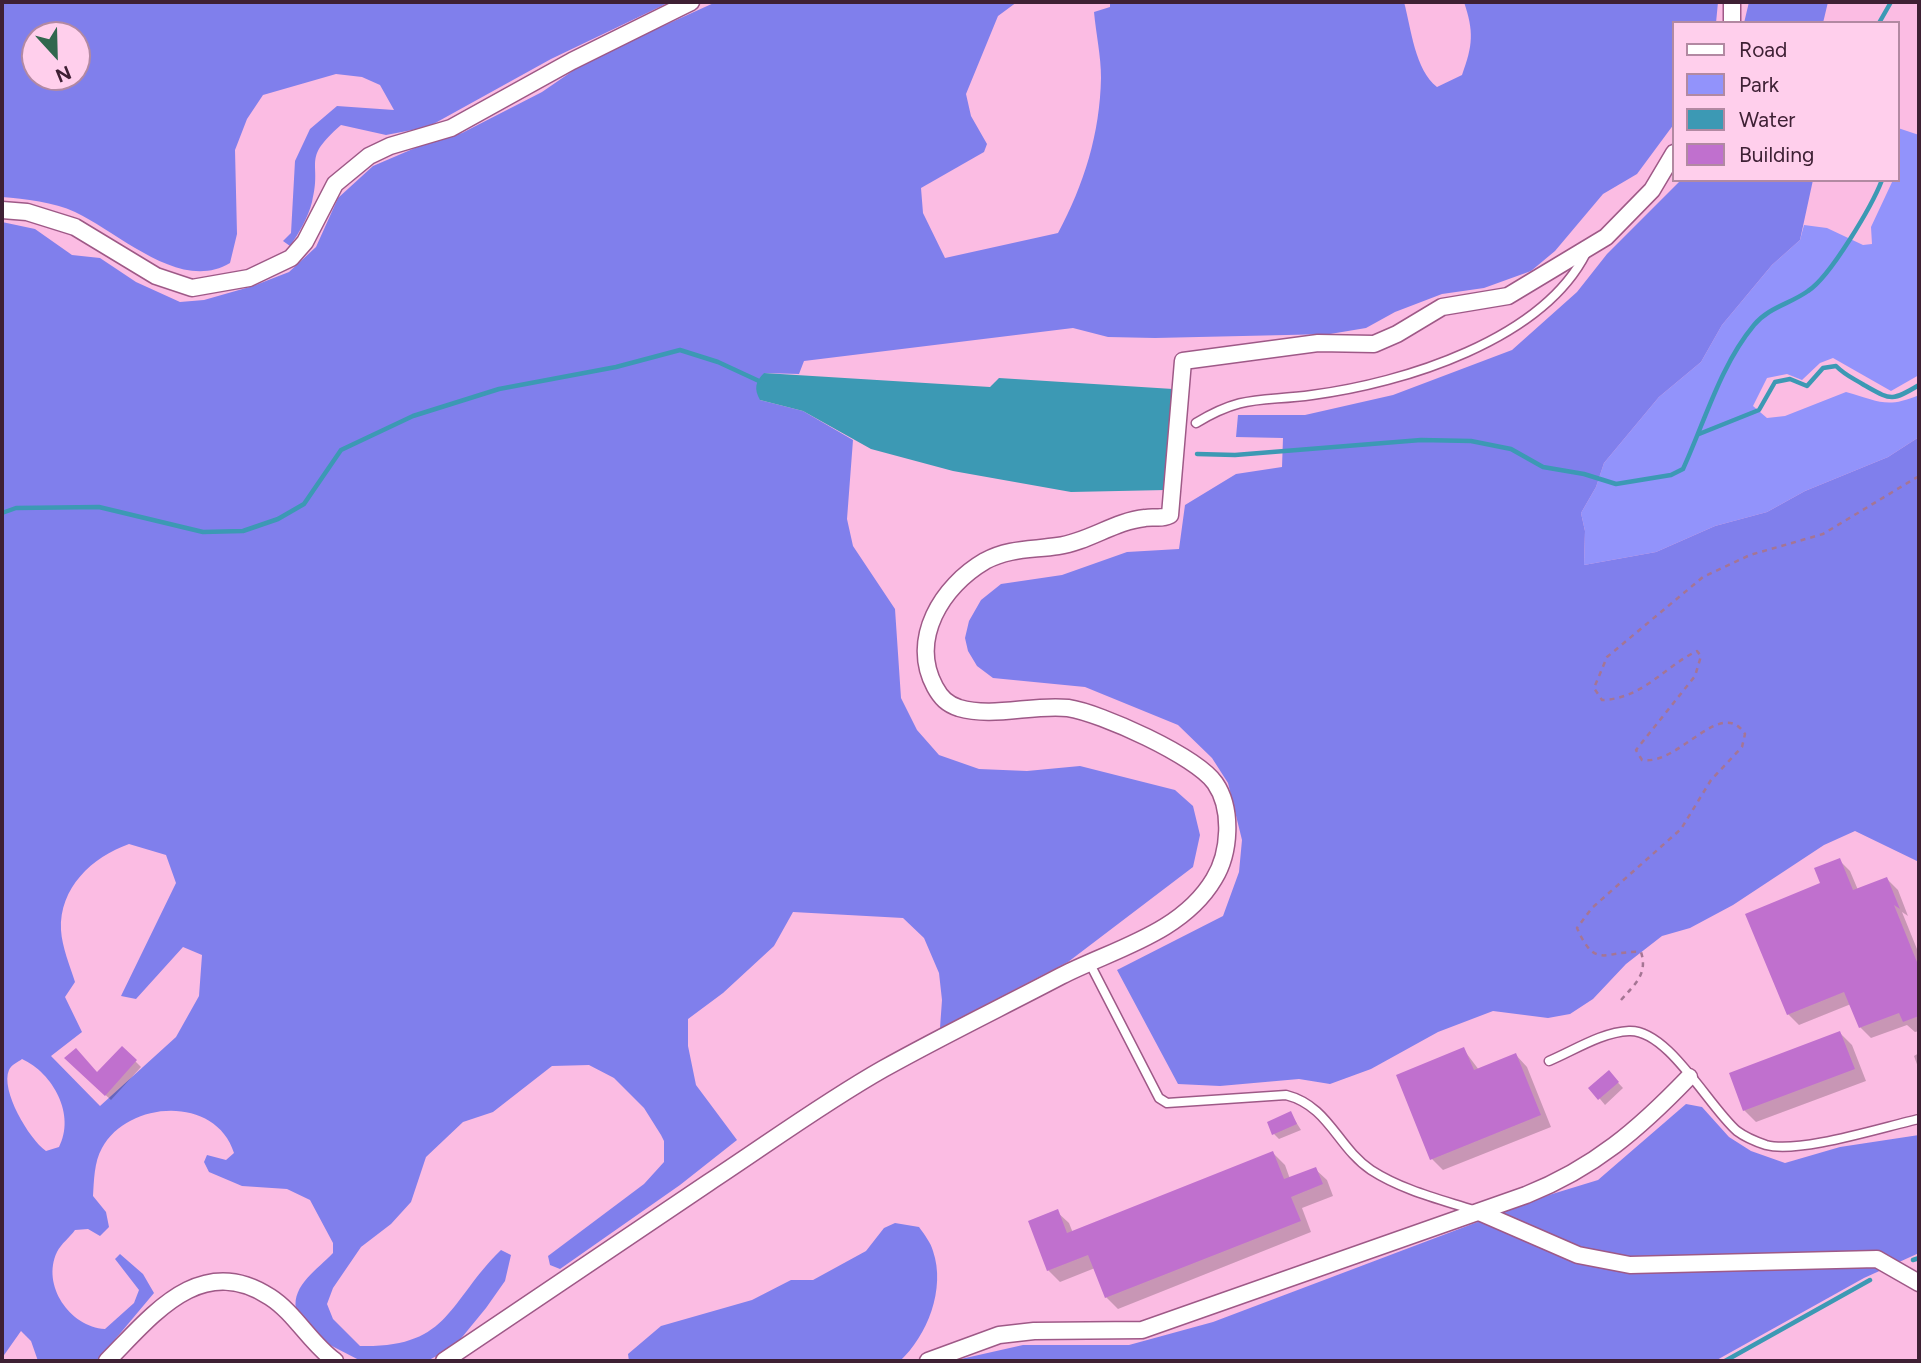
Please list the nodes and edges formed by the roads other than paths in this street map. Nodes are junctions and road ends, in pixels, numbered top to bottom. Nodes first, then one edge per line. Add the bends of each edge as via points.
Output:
1 (691, 2) edge
2 (1732, 2) edge
3 (1732, 21) edge
4 (1672, 156) edge
5 (2, 210) edge
6 (1588, 249) junction
7 (1196, 423) dead end
8 (1089, 962) junction
9 (1549, 1061) dead end
10 (1689, 1077) junction
11 (1919, 1119) edge
12 (1479, 1212) junction
13 (1919, 1283) edge
14 (107, 1361) edge
15 (335, 1361) edge
16 (444, 1361) edge
17 (928, 1361) edge

1 - 5 street via 452,128 369,156 335,184 305,242 291,258 249,278 192,288 156,276 75,227 27,212
2 - 3 street
4 - 6 street via 1652,190
6 - 7 lane via 1574,275 1543,305 1473,348 1429,367 1357,387 1240,401
6 - 8 street via 1508,296 1442,307 1374,344 1318,343 1183,361 1170,515 1145,518 1060,546 1009,551 975,568 936,611 923,651 926,669 947,703 964,709 1046,707 1084,712 1191,762 1217,786 1226,817 1226,847 1216,877 1189,910 1169,925
8 - 12 lane via 1159,1098 1167,1103 1286,1096 1305,1100 1369,1168 1400,1185
8 - 16 street via 870,1077
9 - 10 lane via 1630,1030 1650,1036
10 - 11 lane via 1738,1131 1769,1146 1793,1147
10 - 12 street via 1633,1130 1568,1178
12 - 13 street via 1577,1255 1630,1265 1877,1259
12 - 17 street via 1142,1331 999,1335
14 - 15 street via 163,1303 180,1292 219,1283 271,1297 316,1348

